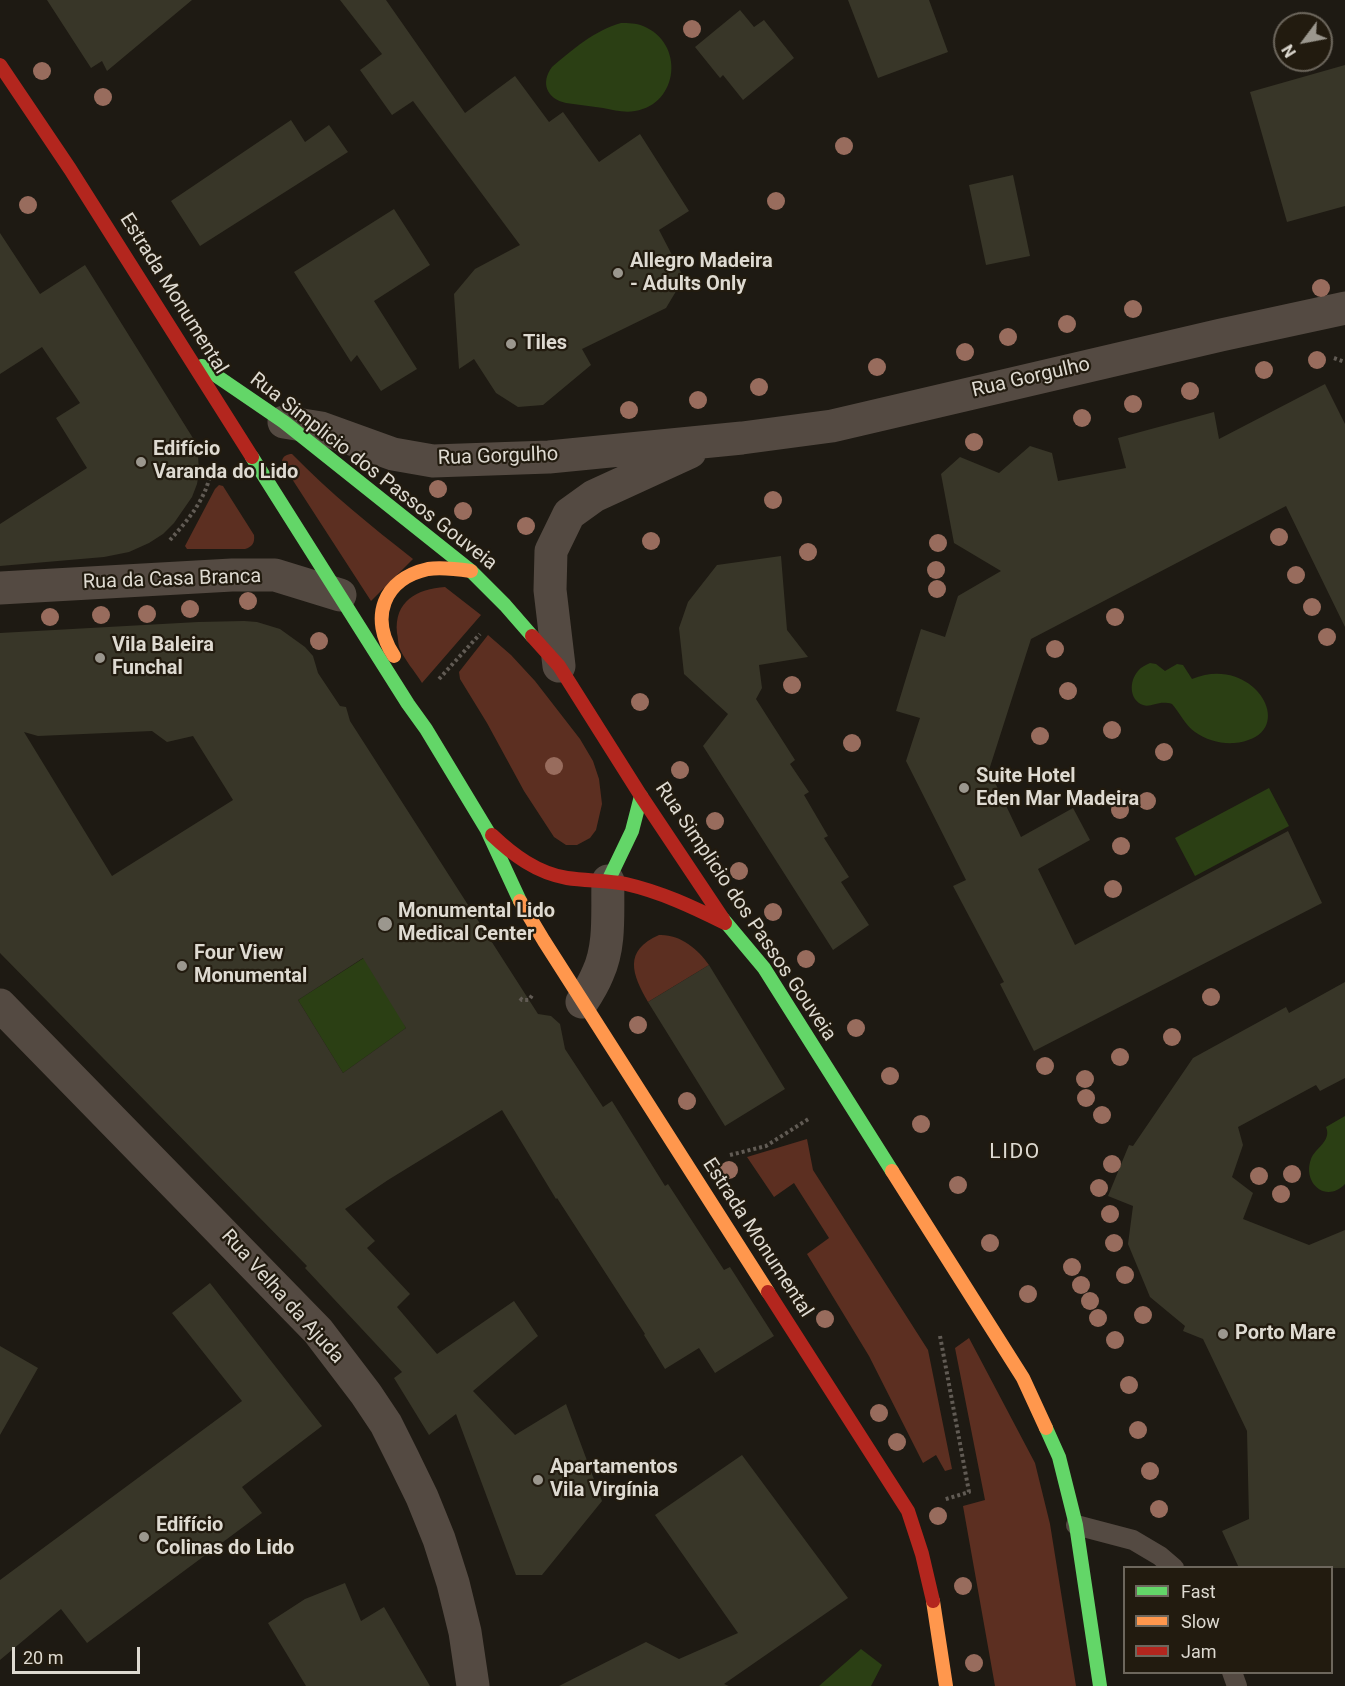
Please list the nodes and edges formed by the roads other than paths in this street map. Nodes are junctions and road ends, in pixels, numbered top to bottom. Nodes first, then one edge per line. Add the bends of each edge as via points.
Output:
1 (0, 65) edge
2 (1345, 308) edge
3 (191, 358) junction
4 (284, 422) junction
5 (716, 440) junction
6 (471, 571) junction
7 (0, 588) edge
8 (340, 595) junction
9 (559, 666) junction
10 (426, 729) junction
11 (641, 796) junction
12 (487, 830) junction
13 (608, 880) junction
14 (725, 923) junction
15 (582, 1002) junction
16 (0, 1005) edge
17 (1076, 1525) junction
18 (1172, 1566) edge
19 (473, 1686) edge
20 (946, 1686) edge
21 (1100, 1686) edge

1 - 3 main road, Estrada Monumental
2 - 5 street, Rua Gorgulho via 832,426
3 - 4 main road, Rua Simplicio dos Passos Gouveia
3 - 8 main road, Estrada Monumental
4 - 5 street, Rua Gorgulho via 321,428 393,454 434,461 549,457
4 - 6 main road, Rua Simplicio dos Passos Gouveia
5 - 9 street, Rua Gorgulho via 594,496 569,514 551,550 550,590
6 - 9 main road, Rua Simplicio dos Passos Gouveia
6 - 10 main road, Estrada Monumental via 436,569 405,578 387,594 380,614 383,636 417,698
7 - 8 street, Rua da Casa Branca via 275,575
8 - 10 main road, Estrada Monumental
9 - 11 main road, Rua Simplicio dos Passos Gouveia
10 - 12 main road, Estrada Monumental
11 - 13 main road via 632,831
11 - 14 main road, Rua Simplicio dos Passos Gouveia
12 - 13 main road, Estrada Monumental via 537,869 565,878
12 - 15 main road, Estrada Monumental via 514,890
13 - 14 main road, Estrada Monumental via 666,895
13 - 15 street via 604,956
14 - 17 main road, Rua Simplicio dos Passos Gouveia via 764,968 1023,1378 1059,1457
15 - 20 main road, Estrada Monumental via 909,1511 937,1619
16 - 19 street, Rua Velha da Ajuda via 318,1331 366,1394 386,1424 439,1539 465,1632
17 - 18 lane via 1133,1540
17 - 21 main road, Rua Simplicio dos Passos Gouveia

